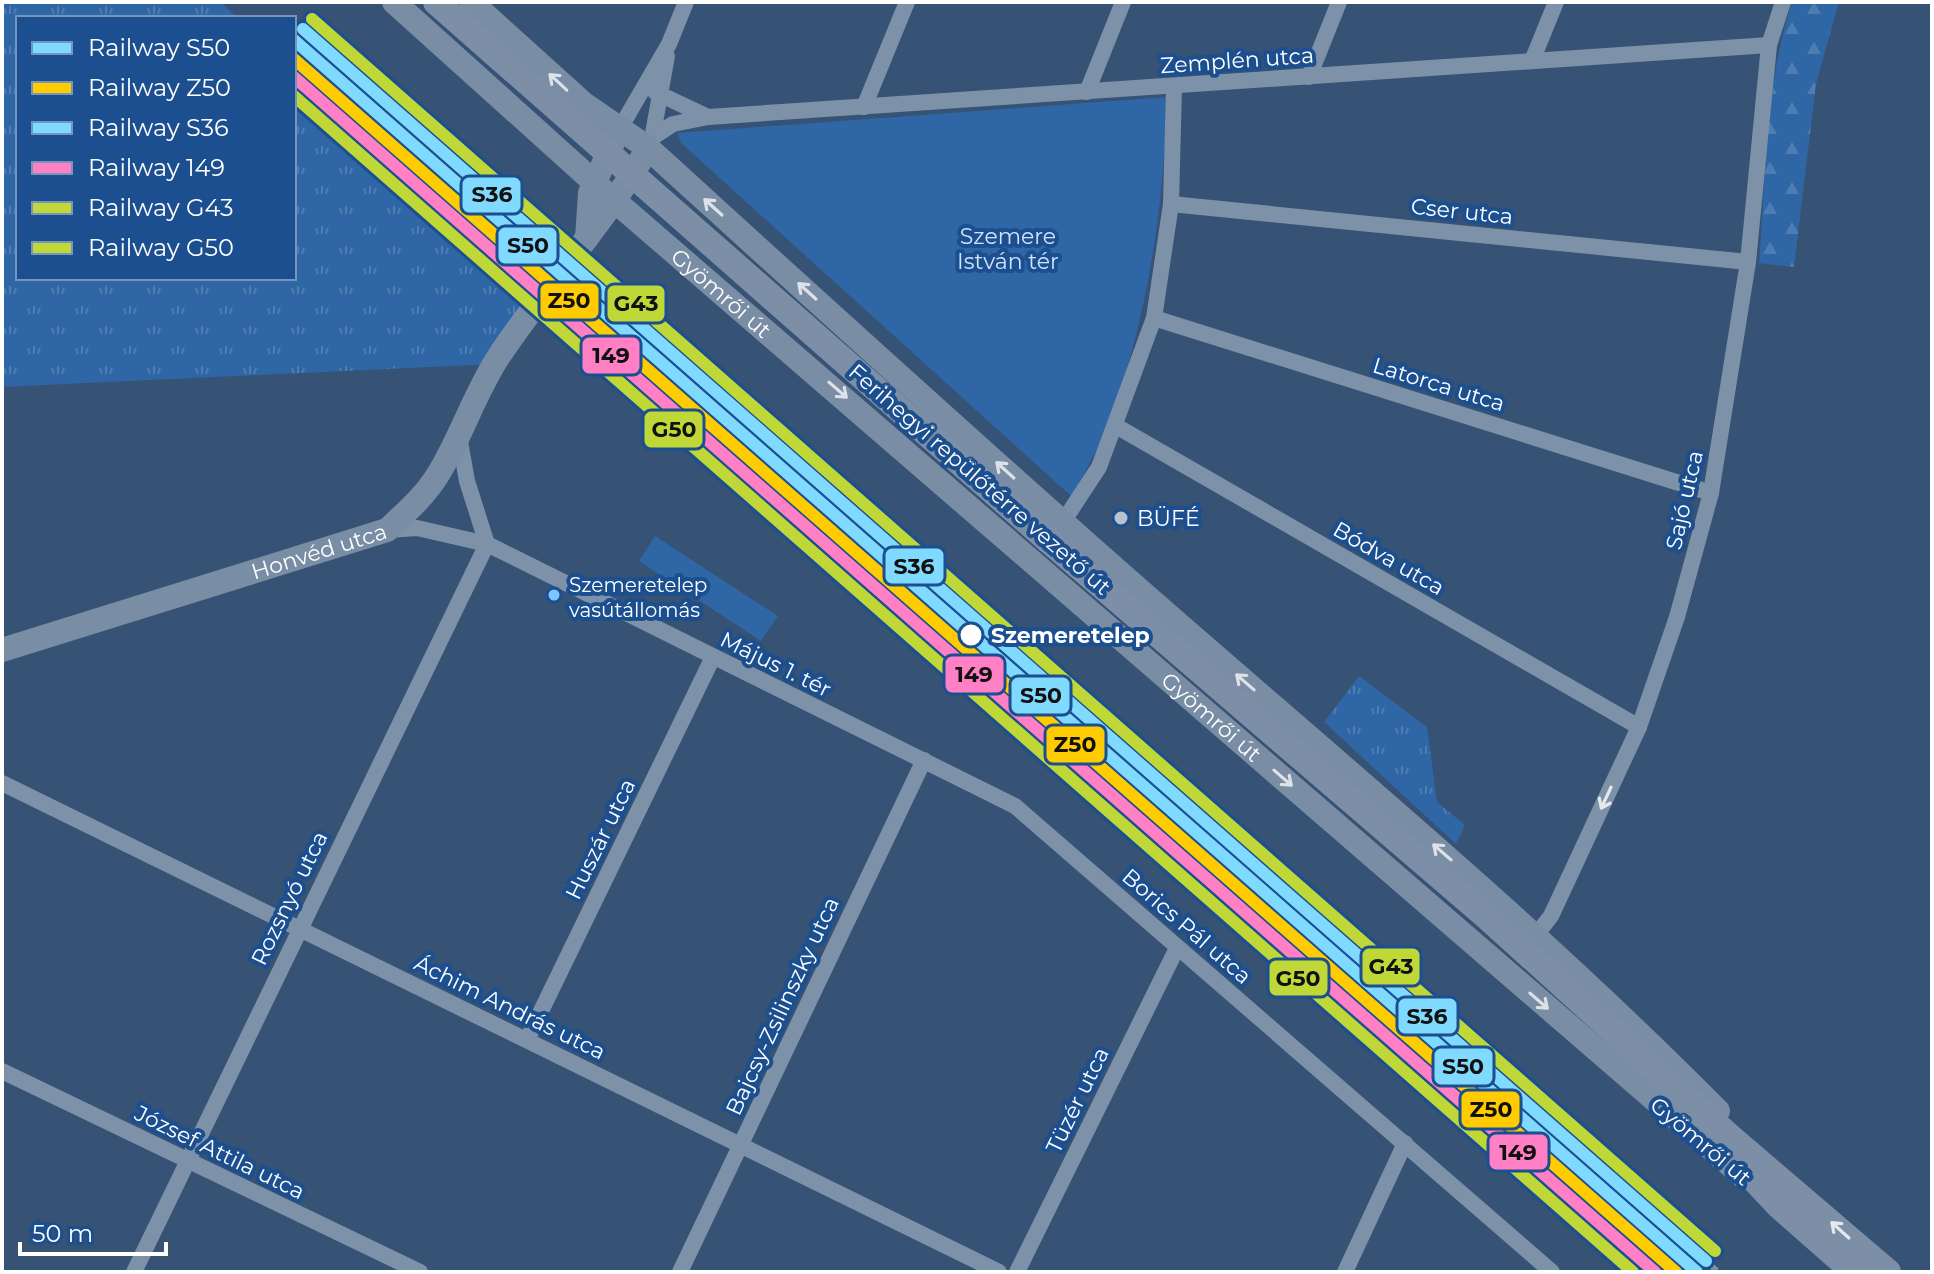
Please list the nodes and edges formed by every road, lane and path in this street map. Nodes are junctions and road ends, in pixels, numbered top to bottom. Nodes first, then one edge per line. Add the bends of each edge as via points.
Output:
1 (394, 2) edge
2 (436, 2) edge
3 (471, 2) edge
4 (686, 2) edge
5 (907, 2) edge
6 (1123, 2) edge
7 (1339, 2) edge
8 (1556, 2) edge
9 (1783, 2) edge
10 (669, 44) junction
11 (1769, 45) junction
12 (1532, 61) junction
13 (1309, 77) junction
14 (1174, 87) junction
15 (1087, 92) junction
16 (639, 95) junction
17 (662, 95) junction
18 (864, 107) junction
19 (708, 117) junction
20 (619, 130) junction
21 (544, 137) junction
22 (650, 143) junction
23 (594, 182) junction
24 (616, 202) junction
25 (1171, 204) junction
26 (586, 212) junction
27 (643, 225) junction
28 (587, 238) junction
29 (1748, 262) junction
30 (1154, 318) junction
31 (1116, 426) junction
32 (459, 435) junction
33 (1711, 493) junction
34 (387, 530) junction
35 (1056, 531) junction
36 (487, 544) junction
37 (2, 650) edge
38 (713, 657) junction
39 (1639, 727) junction
40 (924, 760) junction
41 (2, 783) edge
42 (299, 927) junction
43 (1536, 935) junction
44 (1177, 948) junction
45 (527, 1040) junction
46 (2, 1071) edge
47 (1405, 1143) junction
48 (741, 1144) junction
49 (188, 1162) junction
50 (1786, 1197) junction
51 (134, 1272) edge
52 (420, 1272) edge
53 (680, 1272) edge
54 (999, 1272) edge
55 (1017, 1272) edge
56 (1345, 1272) edge
57 (1552, 1272) edge
58 (1854, 1272) edge
59 (1888, 1272) edge

1 - 21 street, Gyömrői út
2 - 35 main road, Ferihegyi repülőtérre vezető út, bridge
20 -> 3 street, Gyömrői út via 577,99
4 - 10 street
5 - 18 street
6 - 15 street
7 - 13 street
8 - 12 street
9 - 11 street, Sajó utca
10 - 16 street
10 - 17 street
11 - 12 street, Zemplén utca
11 - 29 street, Sajó utca
12 - 13 street, Zemplén utca
13 - 14 street, Zemplén utca
14 - 15 street, Zemplén utca
14 - 25 street
15 - 18 street, Zemplén utca
16 - 17 street, Zemplén utca
16 - 20 street
17 - 19 street, Zemplén utca
17 - 22 street
18 - 19 street, Zemplén utca
19 - 22 street, Zemplén utca via 673,124
20 - 22 street, Gyömrői út
20 - 23 street
21 - 23 street, Gyömrői út
21 - 26 street via 580,193
22 - 24 street, Honvéd utca
35 -> 22 street, Gyömrői út
23 - 24 street, Gyömrői út
23 - 26 street
24 - 27 street, Gyömrői út
24 - 28 street, Honvéd utca
25 - 29 street, Cser utca
25 - 30 street
26 - 28 street
27 - 28 street
27 -> 50 street, Gyömrői út via 1641,1091
28 - 32 street, Honvéd utca via 493,364
29 - 33 street, Sajó utca
30 - 31 street
30 - 33 street, Latorca utca
31 - 35 street via 1099,467
31 - 39 street, Bódva utca
32 - 34 street, Honvéd utca via 438,475
32 - 36 street
33 - 39 street, Sajó utca
34 - 36 street via 417,528
34 - 37 street, Honvéd utca
43 -> 35 street, Gyömrői út
35 - 50 main road, Ferihegyi repülőtérre vezető út via 1488,918
36 - 38 street, Május 1. tér
36 - 42 street, Rozsnyó utca
38 - 40 street, Május 1. tér
38 - 45 street, Huszár utca
39 -> 43 street, Sajó utca via 1551,916
40 - 44 street, Borics Pál utca via 1015,806
40 - 48 street, Bajcsy-Zsilinszky utca
41 - 42 street, Áchim András utca
42 - 45 street, Áchim András utca
42 - 49 street, Rozsnyó utca
43 - 50 street, Gyömrői út via 1654,1047
44 - 47 street, Borics Pál utca
44 - 55 street, Tüzér utca
45 - 48 street, Áchim András utca
46 - 49 street, József Attila utca
47 - 56 street
47 - 57 street, Borics Pál utca
48 - 53 street, Bajcsy-Zsilinszky utca
48 - 54 street, Áchim András utca
49 - 51 street, Rozsnyó utca
49 - 52 street, József Attila utca
50 - 58 main road, Ferihegyi repülőtérre vezető út
59 -> 50 main road, Ferihegyi repülőtérre vezető út

